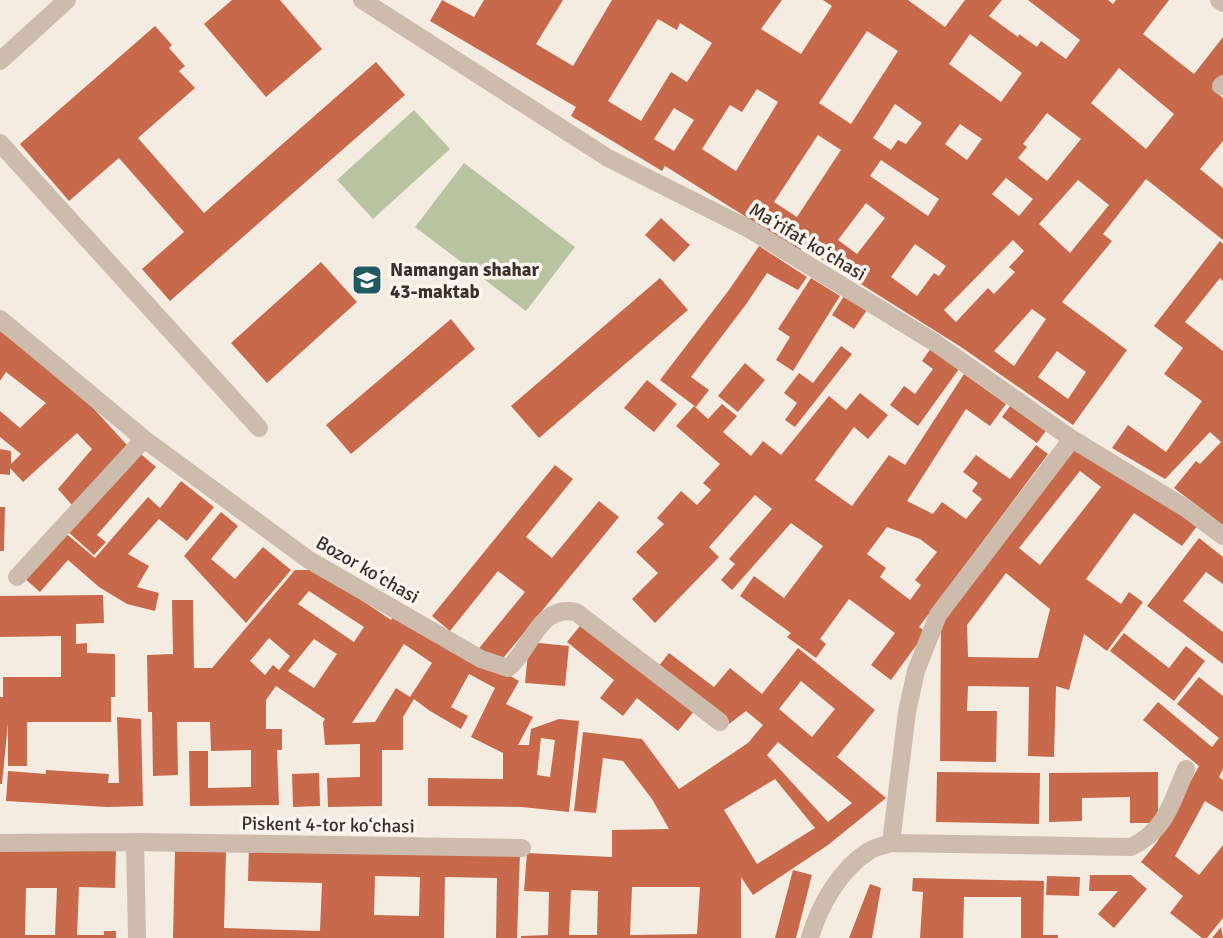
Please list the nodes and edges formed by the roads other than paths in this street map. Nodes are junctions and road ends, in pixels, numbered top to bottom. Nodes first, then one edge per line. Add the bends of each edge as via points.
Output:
1 (67, 0) edge
2 (362, 0) edge
3 (0, 61) edge
4 (0, 143) edge
5 (0, 319) edge
6 (259, 428) dead end
7 (144, 439) junction
8 (1072, 439) junction
9 (1223, 536) edge
10 (17, 577) dead end
11 (720, 722) dead end
12 (1186, 769) dead end
13 (135, 842) junction
14 (0, 843) edge
15 (891, 844) junction
16 (522, 848) dead end
17 (137, 938) edge
18 (810, 938) edge

1 - 3 street
2 - 8 street, Maʻrifat koʻchasi via 608,158 751,230 934,342
4 - 6 street
5 - 7 street, Bozor koʻchasi
7 - 10 street
7 - 11 street, Bozor koʻchasi via 309,560 481,659 508,668 551,616 576,612
8 - 9 street, Maʻrifat koʻchasi
8 - 15 street via 938,615 916,671 907,712
12 - 15 street via 1157,831 1131,848
13 - 14 street, Piskent 4-tor koʻchasi
13 - 16 street, Piskent 4-tor koʻchasi
13 - 17 street
15 - 18 street via 870,850 849,868 825,900

